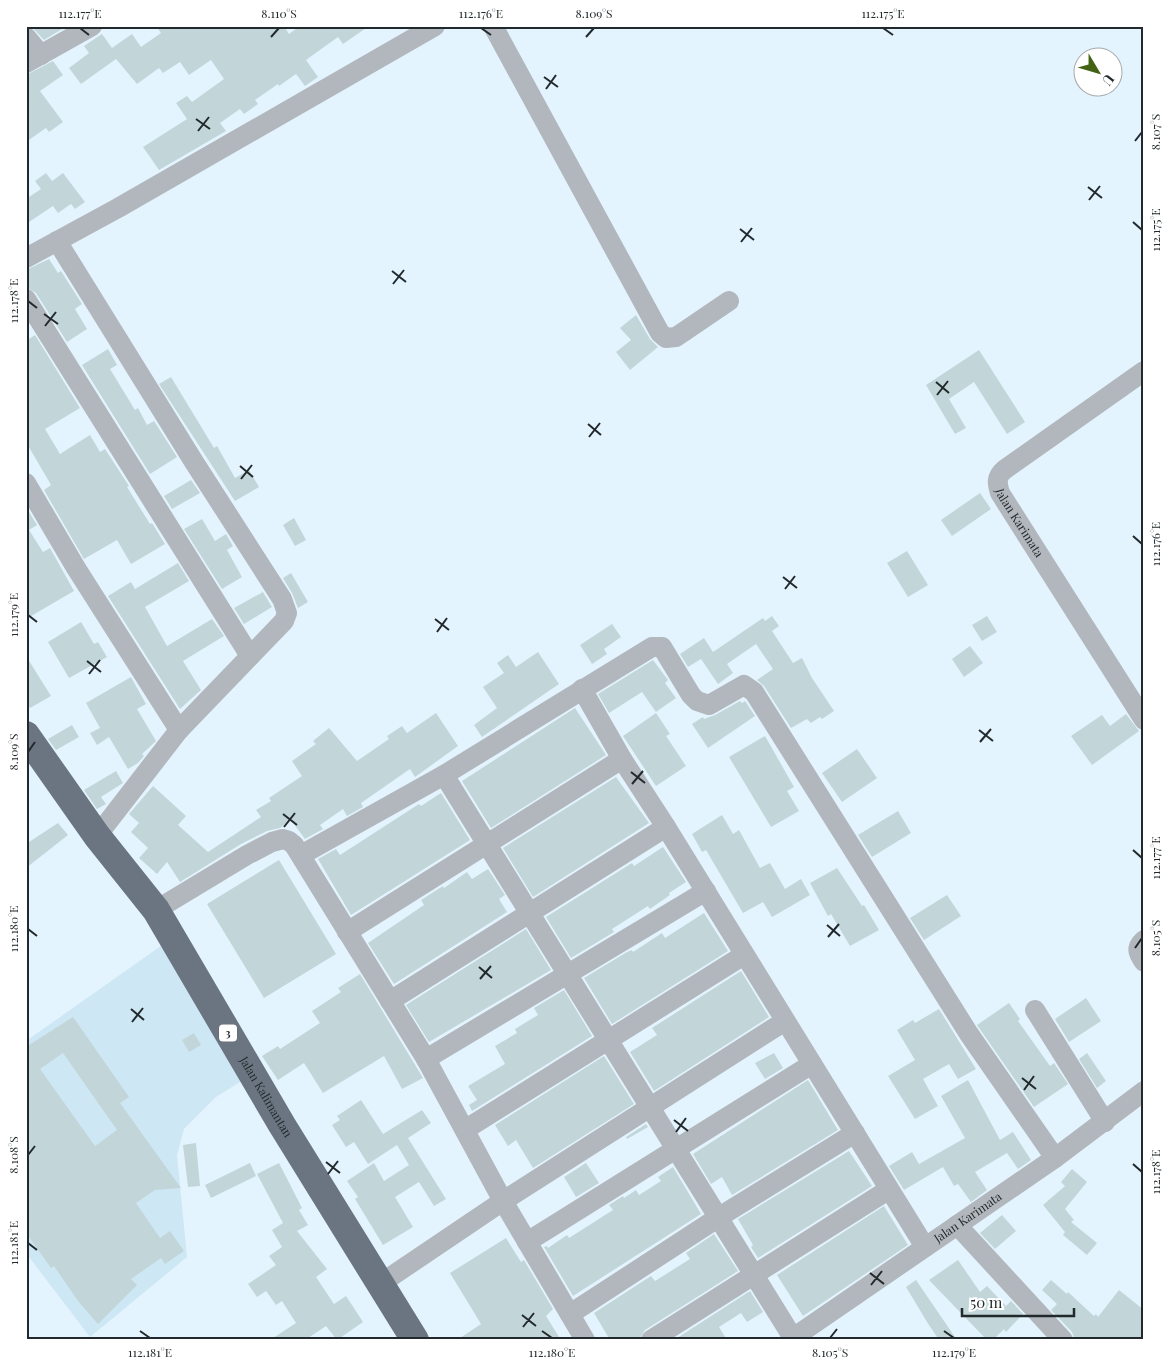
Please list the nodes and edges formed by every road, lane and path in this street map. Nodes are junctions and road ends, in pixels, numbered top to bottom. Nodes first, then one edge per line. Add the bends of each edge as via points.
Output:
1 (92, 26) edge
2 (435, 26) edge
3 (493, 26) edge
4 (26, 37) edge
5 (34, 59) edge
6 (57, 241) junction
7 (26, 258) edge
8 (26, 299) edge
9 (729, 302) dead end
10 (1144, 370) edge
11 (26, 483) edge
12 (250, 656) junction
13 (582, 689) junction
14 (1144, 720) edge
15 (179, 730) junction
16 (26, 735) edge
17 (622, 759) junction
18 (444, 775) junction
19 (666, 827) junction
20 (97, 836) junction
21 (487, 843) junction
22 (302, 855) junction
23 (706, 891) junction
24 (156, 910) junction
25 (530, 911) junction
26 (347, 932) junction
27 (1144, 940) edge
28 (744, 955) junction
29 (1144, 962) edge
30 (568, 974) junction
31 (390, 1001) junction
32 (1035, 1010) dead end
33 (785, 1021) junction
34 (610, 1040) junction
35 (426, 1059) junction
36 (812, 1064) junction
37 (1144, 1091) edge
38 (651, 1106) junction
39 (1105, 1122) junction
40 (466, 1130) junction
41 (855, 1133) junction
42 (676, 1147) junction
43 (1055, 1158) junction
44 (888, 1190) junction
45 (503, 1202) junction
46 (719, 1217) junction
47 (957, 1225) junction
48 (527, 1242) junction
49 (925, 1247) junction
50 (755, 1274) junction
51 (380, 1284) junction
52 (570, 1314) junction
53 (792, 1339) edge
54 (415, 1340) edge
55 (585, 1340) edge
56 (650, 1340) edge
57 (1063, 1340) edge

1 - 5 street
2 - 6 street
3 - 9 street via 660,333 666,338 676,337
4 - 5 street
6 - 7 street
6 - 12 street via 282,599 287,613 284,621
8 - 12 street
10 - 14 street, Jalan Karimata via 1004,470 997,483 1000,493
11 - 15 street
12 - 15 street
13 - 17 street
13 - 18 street
13 - 43 street via 657,646 664,650 691,695 703,704 715,703 744,685 749,686 969,1034
15 - 20 street
16 - 20 highway, Jalan Kalimantan / 3
17 - 19 street
17 - 21 street
18 - 21 street
18 - 22 street
19 - 23 street
19 - 25 street
20 - 24 highway, Jalan Kalimantan / 3
21 - 25 street
21 - 26 street
22 - 24 street via 289,841 272,842
22 - 26 street
23 - 28 street
23 - 30 street
24 - 51 highway, Jalan Kalimantan / 3
25 - 30 street
25 - 31 street
26 - 31 street
27 - 29 street via 1138,946
28 - 33 street
28 - 34 street
30 - 34 street
30 - 35 street
31 - 35 street
32 - 39 street
33 - 36 street
33 - 38 street
34 - 38 street
34 - 40 street
35 - 40 street
36 - 41 street
36 - 42 street
37 - 39 street, Jalan Karimata
38 - 42 street
38 - 45 street
39 - 43 street, Jalan Karimata
40 - 45 street
41 - 44 street
41 - 46 street
42 - 46 street
42 - 48 street
43 - 47 street, Jalan Karimata
44 - 49 street
44 - 50 street
45 - 48 street
45 - 51 street
46 - 50 street
46 - 52 street
47 - 49 street, Jalan Karimata
47 - 57 street
48 - 52 street
49 - 53 street, Jalan Karimata
50 - 53 street
50 - 56 street
51 - 54 highway, Jalan Kalimantan / 3
52 - 55 street

